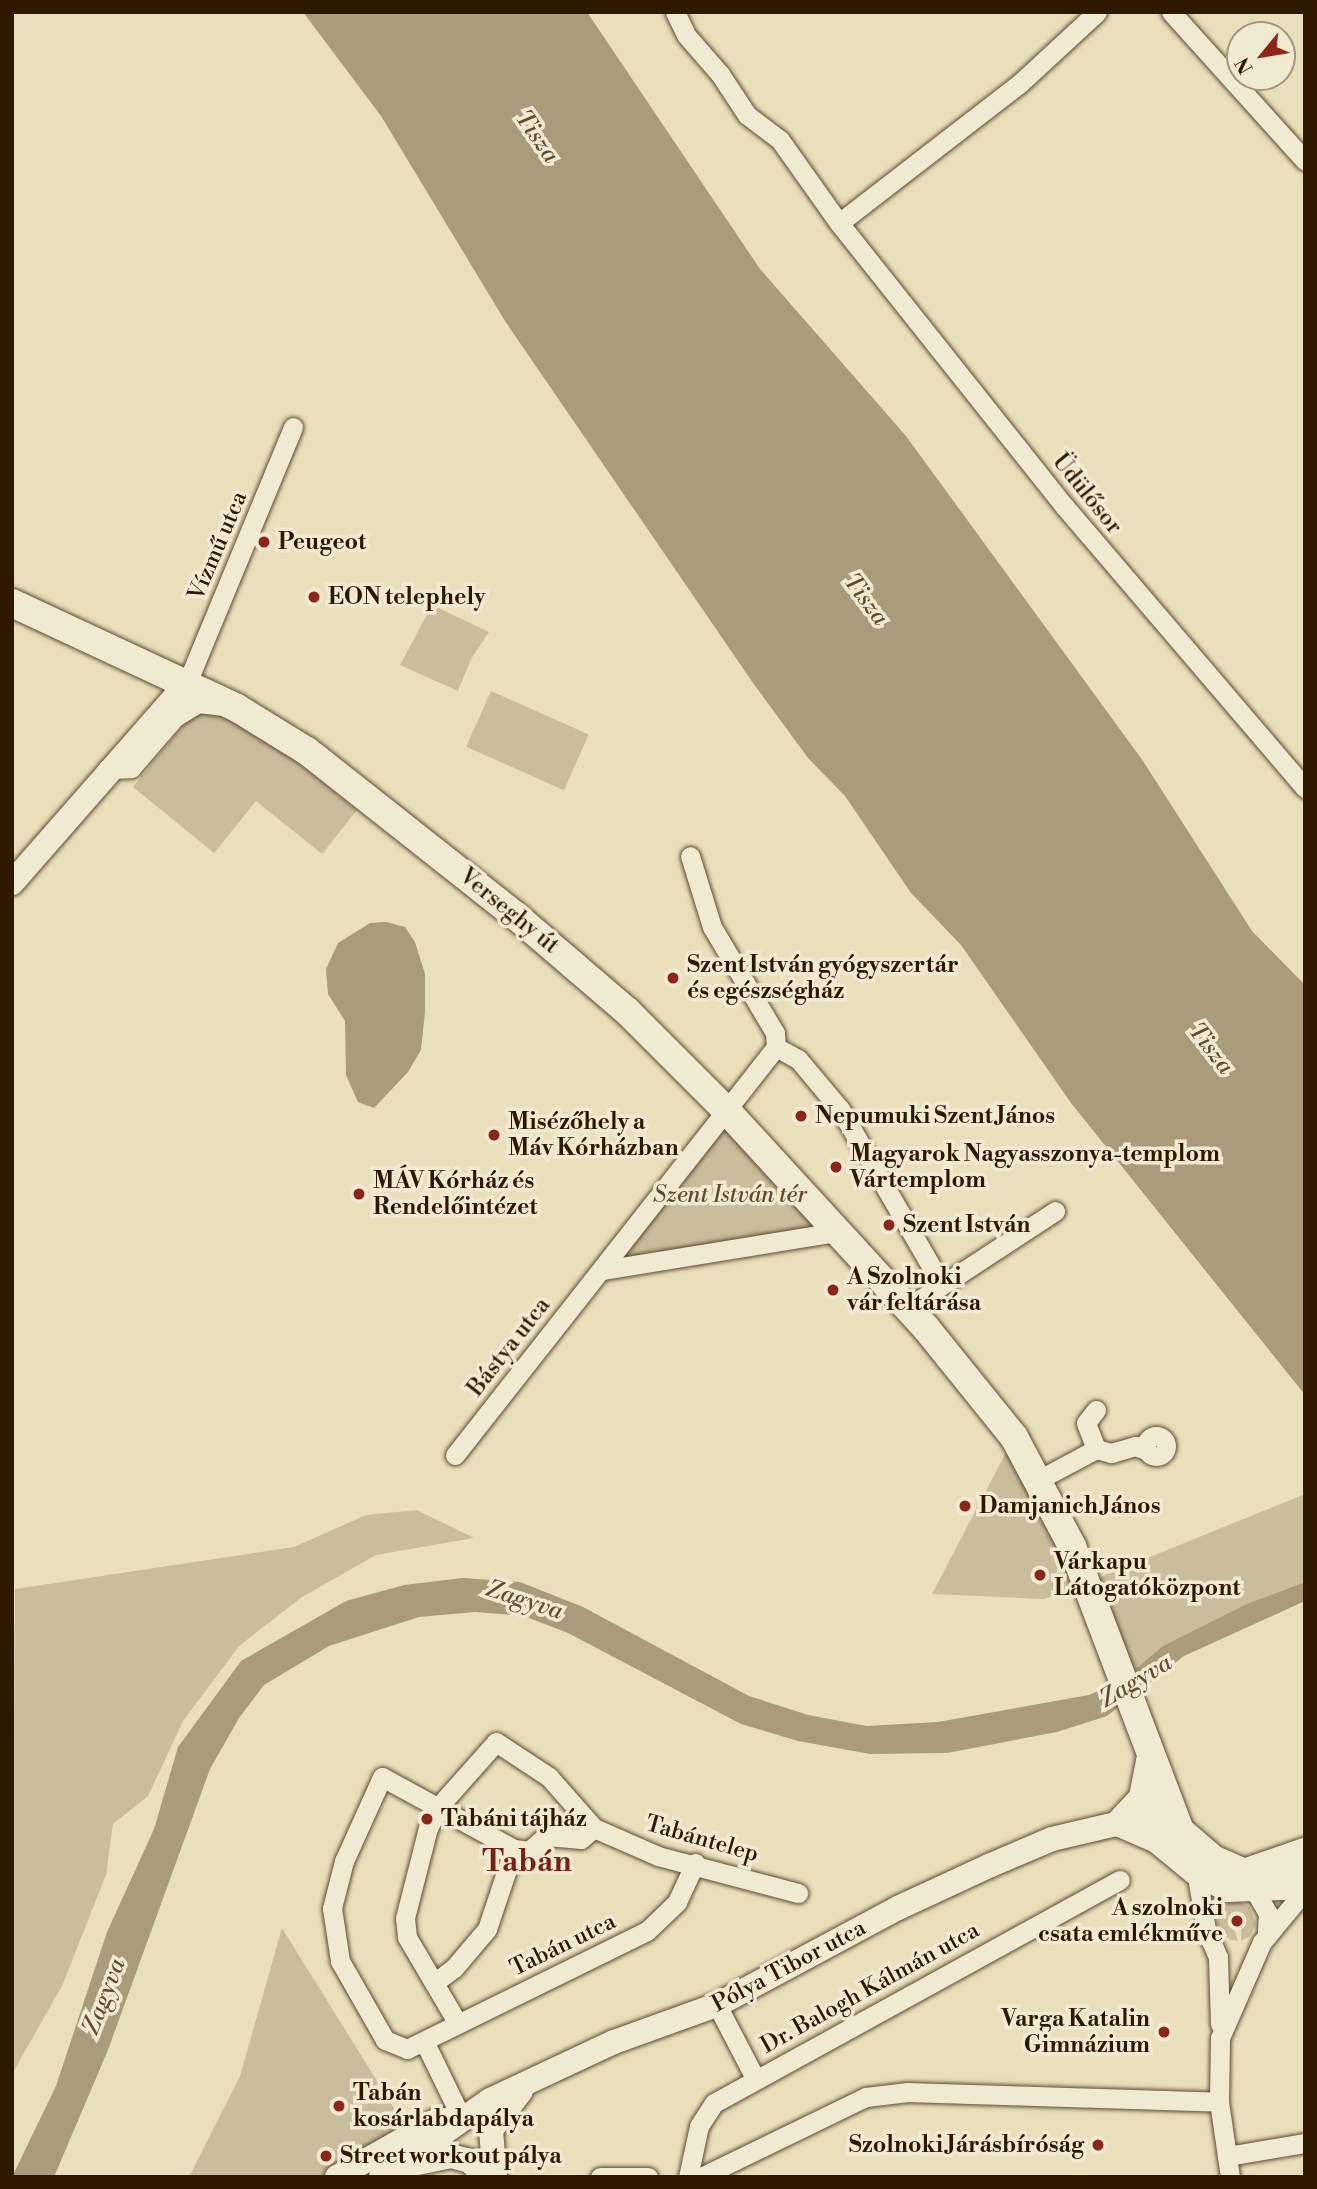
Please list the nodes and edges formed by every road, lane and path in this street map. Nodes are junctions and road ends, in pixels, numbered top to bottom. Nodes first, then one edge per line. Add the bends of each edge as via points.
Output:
1 (675, 12) edge
2 (1097, 12) edge
3 (1171, 12) edge
4 (1305, 161) edge
5 (839, 223) junction
6 (293, 427) dead end
7 (12, 603) edge
8 (187, 683) junction
9 (237, 708) junction
10 (107, 769) junction
11 (1305, 788) edge
12 (690, 856) dead end
13 (12, 883) edge
14 (775, 1048) junction
15 (727, 1111) junction
16 (1055, 1211) dead end
17 (838, 1232) junction
18 (602, 1270) junction
19 (941, 1283) junction
20 (916, 1318) junction
21 (1096, 1410) dead end
22 (1096, 1449) junction
23 (1146, 1450) dead end
24 (456, 1455) dead end
25 (1040, 1479) junction
26 (1154, 1773) junction
27 (440, 1805) junction
28 (1168, 1822) junction
29 (1120, 1824) junction
30 (594, 1828) junction
31 (514, 1849) junction
32 (1305, 1852) edge
33 (695, 1863) junction
34 (1196, 1871) junction
35 (1305, 1877) edge
36 (1120, 1880) dead end
37 (1243, 1884) junction
38 (1305, 1890) edge
39 (798, 1893) dead end
40 (1206, 1918) junction
41 (1267, 1933) junction
42 (434, 1983) junction
43 (717, 2005) junction
44 (457, 2022) junction
45 (1220, 2038) junction
46 (424, 2041) junction
47 (755, 2078) junction
48 (531, 2080) junction
49 (1219, 2102) junction
50 (461, 2117) junction
51 (1305, 2143) edge
52 (1227, 2156) junction
53 (386, 2174) edge
54 (337, 2177) edge
55 (485, 2177) edge
56 (493, 2177) edge
57 (600, 2177) edge
58 (648, 2177) edge
59 (688, 2177) edge
60 (701, 2177) edge
61 (1230, 2177) edge

1 - 5 street, Üdülősor via 686,35 747,115 780,141
2 - 5 street via 1019,85
3 - 4 street
5 - 11 street, Üdülősor via 1082,527
6 - 8 street, Vízmű utca
7 - 8 main road, Verseghy út
8 - 9 main road, Verseghy út
8 - 10 street
9 - 10 street via 198,703 175,717 131,768
9 - 15 main road, Verseghy út via 307,751 516,916 627,1011
10 - 13 street
12 - 14 street via 712,927 775,1033
14 - 15 street
14 - 19 street via 798,1059 840,1109
15 - 17 main road
15 - 18 street
16 - 19 street
17 - 18 street
17 - 20 main road
18 - 24 street, Bástya utca
19 - 20 street
20 - 25 main road via 1014,1437
21 - 22 street via 1086,1423
22 - 23 street via 1111,1453 1135,1446
22 - 25 street
25 - 26 main road via 1086,1583
26 - 28 main road
26 - 29 main road via 1143,1798
27 - 30 street, Tabántelep via 496,1742 549,1777
27 - 31 street
27 - 42 street, Tabántelep via 428,1828 405,1918 407,1937
27 - 46 street via 382,1777 344,1861 332,1908 340,1961 385,2040 407,2049
28 - 29 street, Pólya Tibor utca via 1145,1813
28 - 34 main road
28 - 37 main road
29 - 34 main road via 1157,1839
29 - 43 street, Pólya Tibor utca via 1052,1839 991,1865 898,1908
30 - 31 street via 581,1839 546,1836 529,1851
30 - 33 street, Tabántelep via 658,1856
31 - 42 street via 487,1929 454,1968
32 - 37 main road
33 - 39 street, Tabántelep
33 - 44 street, Tabán utca via 677,1902 647,1931
34 - 37 main road
34 - 40 street
35 - 37 main road via 1283,1886
36 - 47 street, Dr. Balogh Kálmán utca
37 - 40 street via 1215,1899
37 - 41 street via 1268,1913
38 - 41 street
40 - 45 street via 1221,1977
41 - 45 street
42 - 44 street, Tabántelep
43 - 47 street
43 - 48 street, Pólya Tibor utca via 614,2042
44 - 46 street, Tabán utca
45 - 49 street
46 - 50 street
47 - 59 street, Dr. Balogh Kálmán utca via 709,2111 699,2126
48 - 50 street, Pólya Tibor utca
48 - 56 street via 491,2130
49 - 52 street
49 - 60 street via 908,2092 866,2097
50 - 53 street via 443,2137
50 - 54 street via 422,2128
50 - 56 street
51 - 52 street
52 - 61 street
53 - 55 street via 451,2156 470,2161
57 - 58 street

